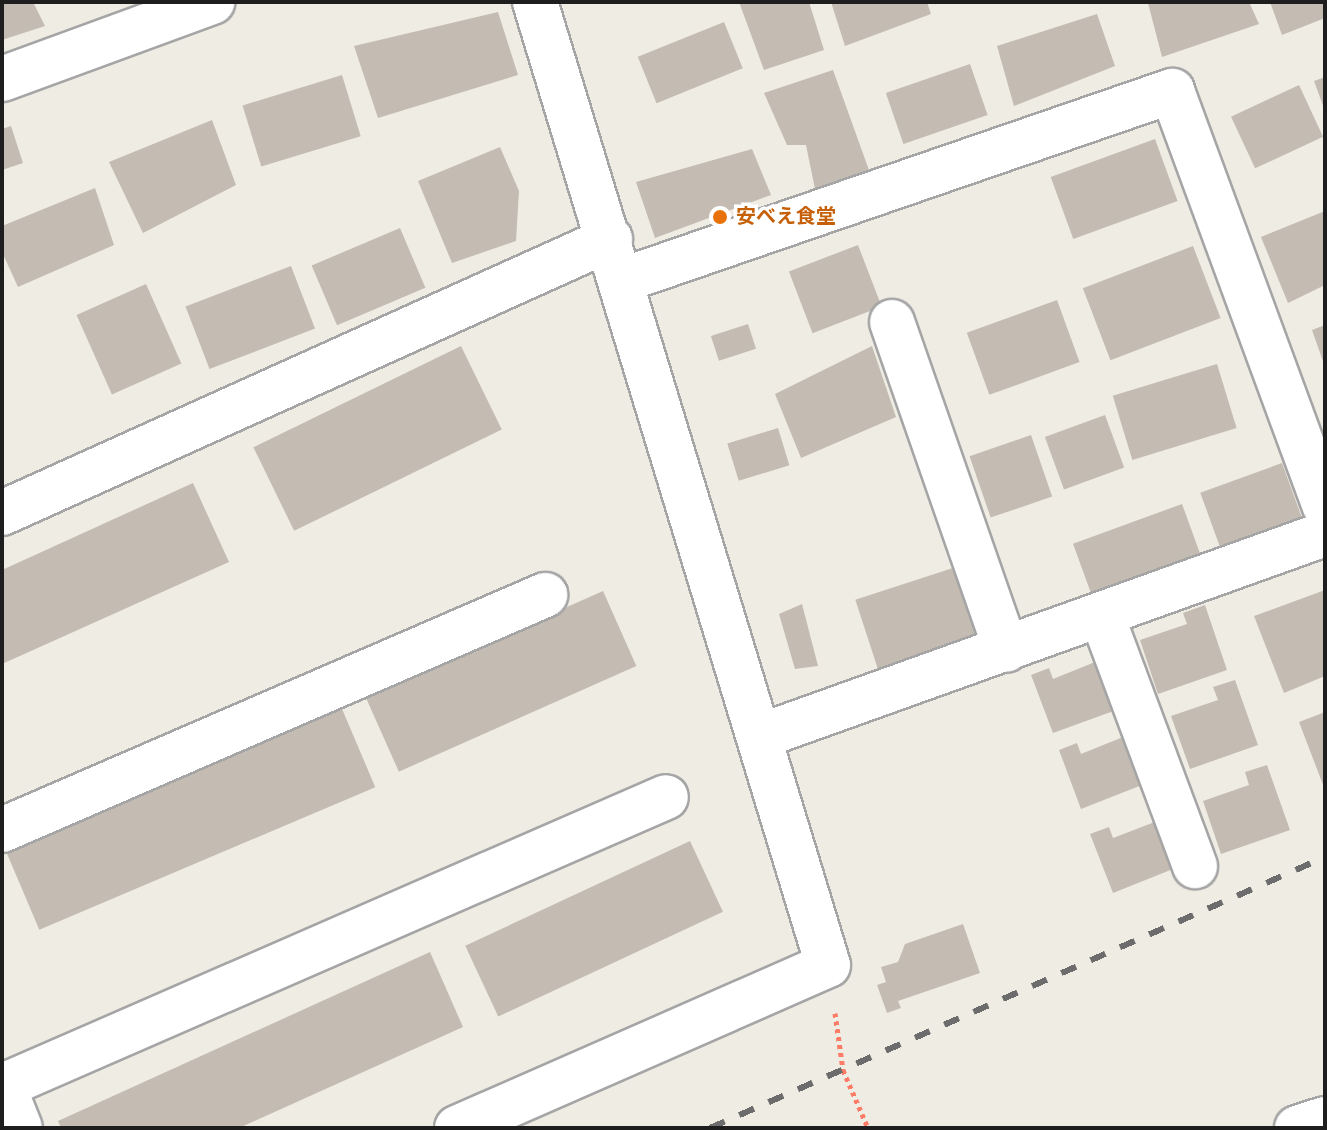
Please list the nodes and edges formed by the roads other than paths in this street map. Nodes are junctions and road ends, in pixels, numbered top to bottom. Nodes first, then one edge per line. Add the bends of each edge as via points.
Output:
1 (535, 2) edge
2 (194, 5) edge
3 (2, 79) edge
4 (610, 239) junction
5 (623, 280) junction
6 (892, 322) dead end
7 (1325, 506) edge
8 (2, 513) edge
9 (1325, 534) edge
10 (545, 595) dead end
11 (1102, 616) junction
12 (1006, 650) junction
13 (761, 736) junction
14 (666, 797) dead end
15 (2, 830) edge
16 (1195, 866) dead end
17 (3, 1085) edge
18 (1325, 1119) edge
19 (20, 1128) edge
20 (457, 1128) edge
21 (1297, 1128) edge

1 - 4 street
2 - 3 street
4 - 5 street
4 - 8 street
5 - 7 street via 1172,91
5 - 13 street
6 - 12 street
9 - 11 street
10 - 15 street
11 - 12 street
11 - 16 street
12 - 13 street
13 - 20 street via 828,965
14 - 17 street
17 - 19 street
18 - 21 street

